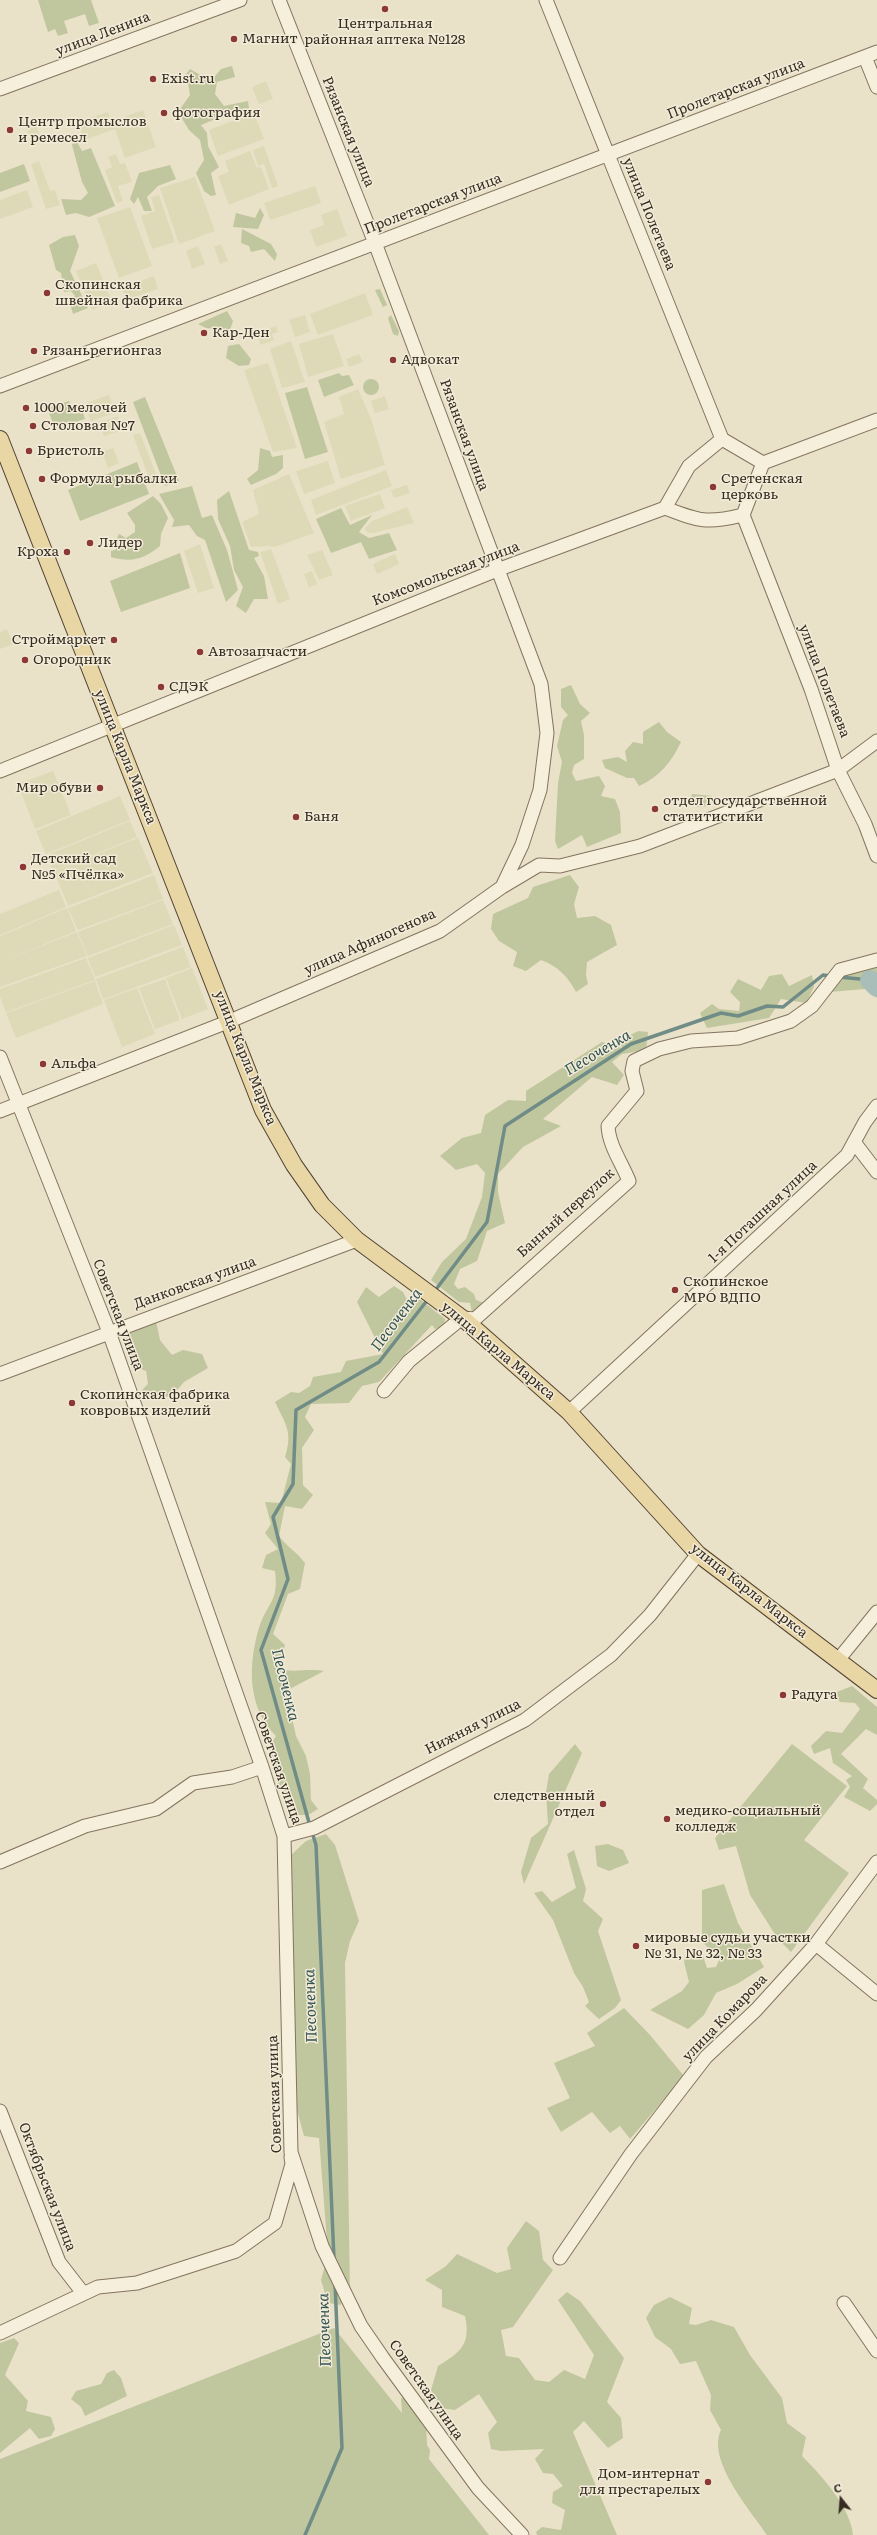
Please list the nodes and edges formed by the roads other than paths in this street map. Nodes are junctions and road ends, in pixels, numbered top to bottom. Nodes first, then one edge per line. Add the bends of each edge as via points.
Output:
1 (240, 0) edge
2 (279, 0) edge
3 (546, 0) edge
4 (871, 55) edge
5 (877, 87) edge
6 (0, 89) edge
7 (609, 155) junction
8 (375, 243) junction
9 (0, 386) edge
10 (877, 420) edge
11 (0, 439) edge
12 (722, 439) junction
13 (763, 463) junction
14 (665, 508) junction
15 (743, 515) junction
16 (497, 570) junction
17 (112, 724) junction
18 (877, 741) edge
19 (838, 770) junction
20 (0, 771) edge
21 (877, 856) edge
22 (502, 887) junction
23 (877, 960) edge
24 (230, 1021) junction
25 (0, 1057) edge
26 (20, 1104) junction
27 (877, 1106) edge
28 (0, 1111) edge
29 (854, 1142) junction
30 (877, 1172) edge
31 (357, 1240) junction
32 (462, 1318) junction
33 (109, 1332) junction
34 (0, 1374) edge
35 (384, 1391) dead end
36 (569, 1412) junction
37 (698, 1554) junction
38 (877, 1612) edge
39 (838, 1660) junction
40 (877, 1690) edge
41 (262, 1767) junction
42 (284, 1836) junction
43 (0, 1862) edge
44 (877, 1862) edge
45 (816, 1944) junction
46 (877, 1994) edge
47 (0, 2111) edge
48 (291, 2152) junction
49 (560, 2258) dead end
50 (83, 2293) junction
51 (844, 2303) dead end
52 (0, 2333) edge
53 (877, 2351) edge
54 (522, 2535) edge

1 - 6 street, улица Ленина
2 - 8 street, Рязанская улица
3 - 7 street, улица Полетаева
4 - 5 street
4 - 7 street, Пролетарская улица
7 - 8 street, Пролетарская улица
7 - 12 street, улица Полетаева
8 - 9 street, Пролетарская улица
8 - 16 street, Рязанская улица
10 - 13 street
11 - 17 main road, улица Карла Маркса
12 - 13 street
12 - 14 street via 689,466
13 - 15 street
14 - 15 street via 708,522
14 - 16 street, Комсомольская улица
15 - 19 street, улица Полетаева via 811,689
16 - 17 street, Комсомольская улица
16 - 22 street, Рязанская улица via 541,684 548,734 540,790 522,845
17 - 20 street, Комсомольская улица
17 - 24 main road, улица Карла Маркса
18 - 19 street, улица Афиногенова
19 - 21 street, улица Полетаева via 865,824
19 - 22 street, улица Афиногенова via 640,846 560,866 539,865
22 - 24 street, улица Афиногенова via 440,931
23 - 32 street, Банный переулок via 840,970 812,1006 791,1021 738,1038 691,1042 658,1049 634,1061 632,1071 637,1091 608,1126 609,1140 629,1181 475,1319
24 - 26 street, улица Афиногенова
24 - 31 main road, улица Карла Маркса via 263,1110 294,1165 322,1205
25 - 26 street, Советская улица
26 - 28 street, улица Афиногенова
26 - 33 street, Советская улица
27 - 29 street, 1-я Поташная улица
29 - 30 street
29 - 36 street, 1-я Поташная улица via 848,1155
31 - 32 main road, улица Карла Маркса
31 - 33 street, Данковская улица
32 - 35 street, Банный переулок via 409,1361
32 - 36 main road, улица Карла Маркса
33 - 34 street, Данковская улица
33 - 41 street, Советская улица
36 - 37 main road, улица Карла Маркса
37 - 39 main road, улица Карла Маркса
37 - 42 street, Нижняя улица via 650,1615 611,1655 525,1720 314,1828
38 - 39 street
39 - 40 main road, улица Карла Маркса
41 - 42 street, Советская улица
41 - 43 street via 232,1777 193,1783 156,1809 85,1826
42 - 48 street, Советская улица
44 - 45 street, улица Комарова
45 - 46 street
45 - 49 street, улица Комарова via 756,2010 706,2057 631,2154
47 - 50 street, Октябрьская улица via 59,2262
48 - 50 street via 292,2164 275,2223 236,2251 137,2283 98,2287
48 - 54 street, Советская улица via 322,2246 362,2326 442,2441 478,2488
50 - 52 street
51 - 53 street

